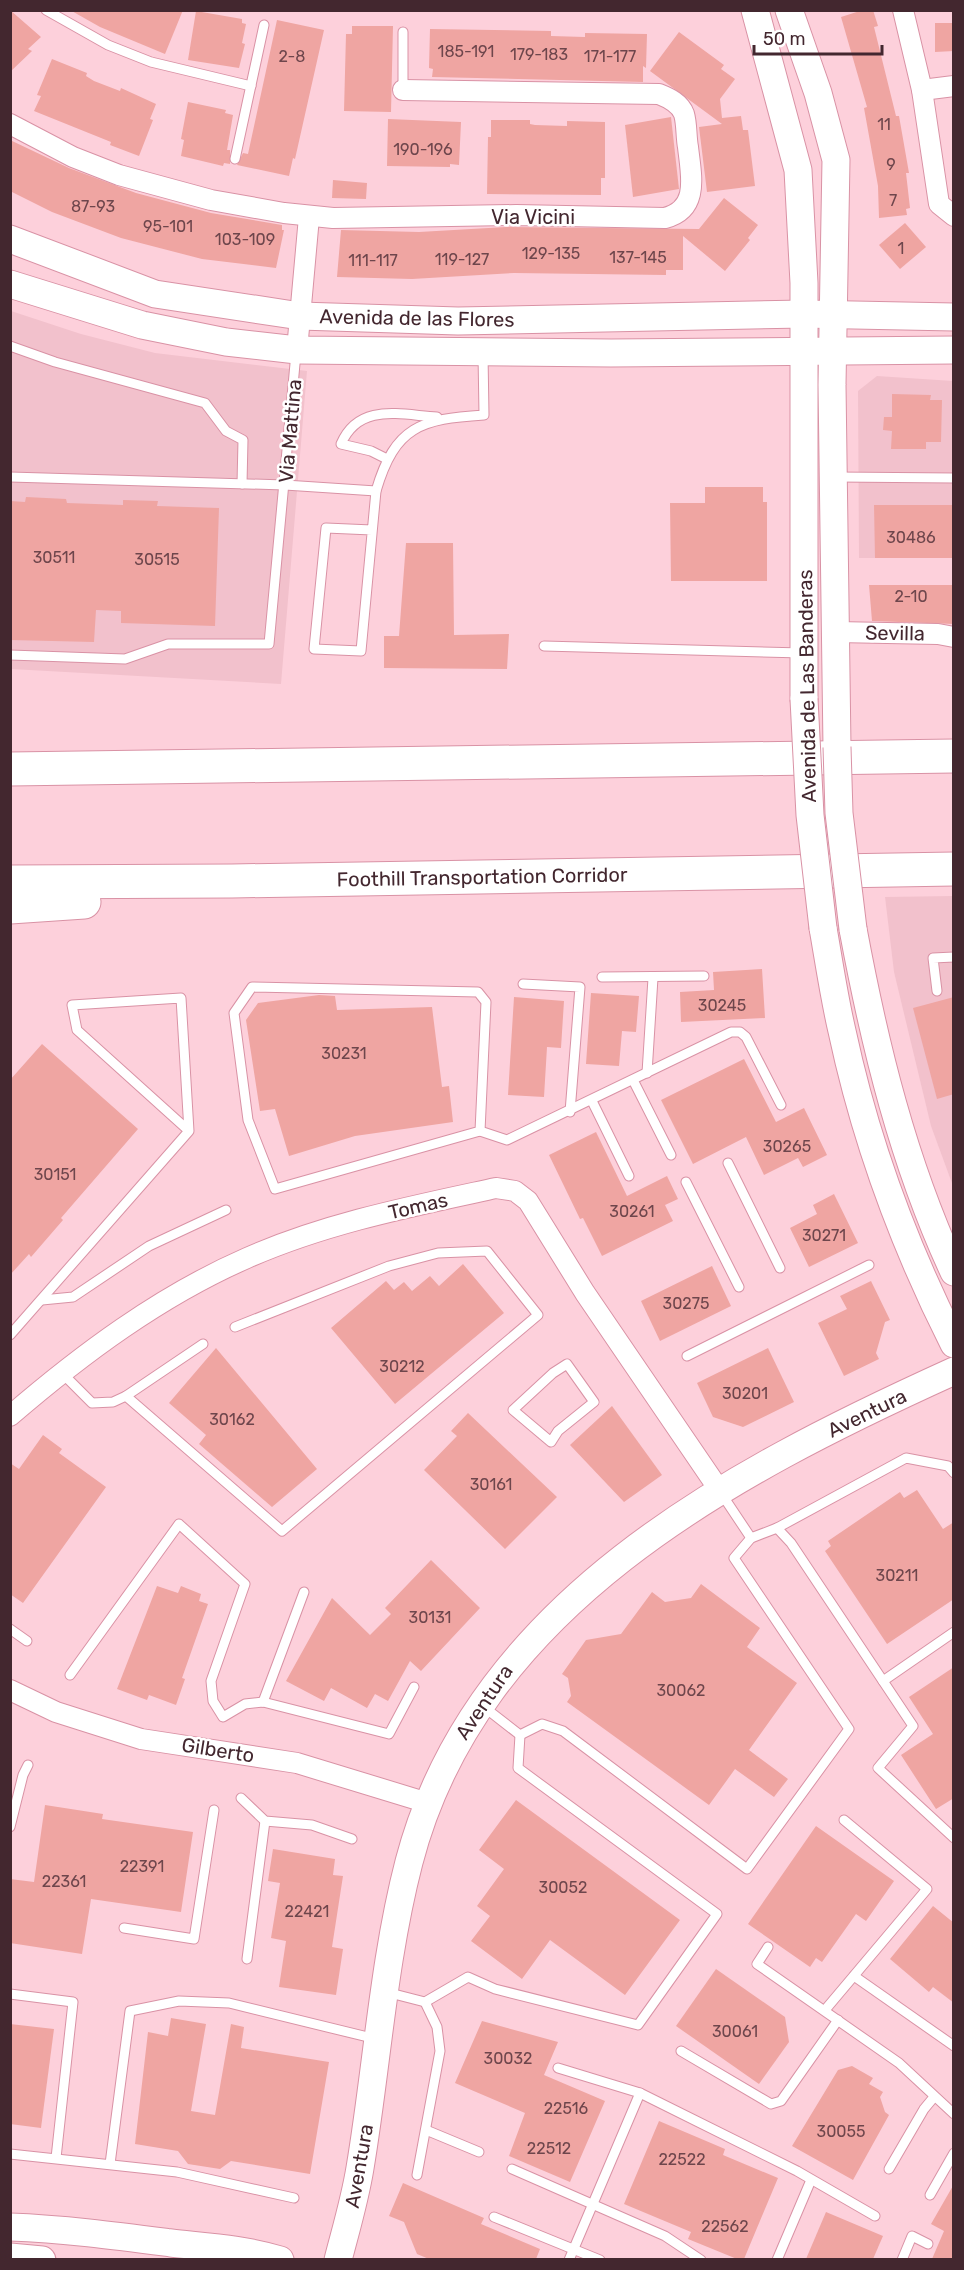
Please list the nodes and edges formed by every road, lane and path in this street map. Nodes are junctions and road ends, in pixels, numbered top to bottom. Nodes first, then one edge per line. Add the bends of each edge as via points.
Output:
1 (46, 10) edge
2 (755, 10) edge
3 (789, 10) edge
4 (903, 10) edge
5 (264, 26) dead end
6 (403, 32) dead end
7 (251, 86) junction
8 (954, 86) edge
9 (403, 90) joint
10 (922, 90) junction
11 (10, 124) edge
12 (235, 159) dead end
13 (946, 210) edge
14 (309, 217) junction
15 (10, 239) edge
16 (10, 284) edge
17 (804, 314) junction
18 (834, 315) junction
19 (300, 316) junction
20 (954, 317) edge
21 (10, 346) edge
22 (297, 350) junction
23 (954, 350) edge
24 (803, 351) junction
25 (833, 351) junction
26 (483, 352) junction
27 (442, 417) junction
28 (387, 459) junction
29 (10, 477) edge
30 (834, 477) junction
31 (954, 478) edge
32 (242, 484) junction
33 (285, 485) junction
34 (376, 491) junction
35 (372, 530) junction
36 (954, 637) edge
37 (836, 644) junction
38 (544, 646) dead end
39 (805, 654) junction
40 (10, 655) edge
41 (954, 756) edge
42 (10, 757) edge
43 (123, 768) junction
44 (10, 769) edge
45 (954, 869) edge
46 (232, 881) junction
47 (10, 882) edge
48 (10, 907) edge
49 (954, 957) edge
50 (704, 976) dead end
51 (602, 977) dead end
52 (653, 978) junction
53 (523, 984) dead end
54 (937, 990) dead end
55 (647, 1073) junction
56 (633, 1080) junction
57 (592, 1101) junction
58 (781, 1105) dead end
59 (570, 1112) junction
60 (189, 1131) junction
61 (480, 1131) junction
62 (671, 1155) dead end
63 (728, 1163) dead end
64 (629, 1176) dead end
65 (687, 1182) dead end
66 (226, 1210) dead end
67 (869, 1265) dead end
68 (780, 1268) dead end
69 (954, 1272) edge
70 (739, 1287) dead end
71 (42, 1300) junction
72 (235, 1327) dead end
73 (10, 1335) edge
74 (203, 1344) dead end
75 (954, 1344) edge
76 (687, 1356) dead end
77 (954, 1371) edge
78 (61, 1372) junction
79 (126, 1396) junction
80 (594, 1402) joint
81 (10, 1416) edge
82 (954, 1473) edge
83 (720, 1491) junction
84 (777, 1528) junction
85 (751, 1538) junction
86 (304, 1592) dead end
87 (10, 1629) edge
88 (954, 1632) edge
89 (27, 1641) dead end
90 (70, 1675) dead end
91 (883, 1681) junction
92 (414, 1687) dead end
93 (10, 1690) edge
94 (263, 1701) junction
95 (480, 1704) junction
96 (520, 1735) junction
97 (28, 1765) dead end
98 (241, 1798) dead end
99 (428, 1803) junction
100 (214, 1810) dead end
101 (844, 1820) dead end
102 (265, 1821) junction
103 (10, 1827) edge
104 (952, 1834) edge
105 (352, 1839) dead end
106 (124, 1928) dead end
107 (768, 1947) dead end
108 (247, 1959) dead end
109 (854, 1976) junction
110 (384, 1992) junction
111 (10, 1994) edge
112 (425, 2002) junction
113 (825, 2010) junction
114 (838, 2020) junction
115 (378, 2039) junction
116 (954, 2046) edge
117 (681, 2051) dead end
118 (558, 2068) dead end
119 (640, 2093) junction
120 (934, 2097) junction
121 (954, 2114) edge
122 (426, 2130) junction
123 (478, 2152) dead end
124 (954, 2153) edge
125 (10, 2154) edge
126 (56, 2158) junction
127 (110, 2164) junction
128 (512, 2169) dead end
129 (889, 2169) dead end
130 (417, 2175) dead end
131 (812, 2180) junction
132 (930, 2195) dead end
133 (294, 2198) dead end
134 (594, 2203) junction
135 (875, 2216) dead end
136 (494, 2217) dead end
137 (10, 2227) edge
138 (928, 2244) dead end
139 (574, 2248) junction
140 (280, 2259) edge
141 (338, 2259) edge
142 (569, 2259) edge
143 (600, 2259) edge
144 (701, 2259) edge
145 (777, 2259) edge
146 (902, 2259) edge

1 - 7 lane via 108,45 151,62
2 - 17 main road, Avenida de Las Banderas via 798,170
3 - 18 main road, Avenida de Las Banderas via 836,160
4 - 10 street
5 - 7 lane
6 - 9 lane
7 - 12 lane
8 - 10 street
9 - 14 street, Via Vicini via 659,94 672,99 683,113 693,189 687,205 665,218
10 - 13 street
11 - 14 street, Via Vicini via 119,175 211,200
14 - 19 street, Via Mattina
15 - 19 main road, Avenida de las Flores via 156,294
16 - 22 main road, Avenida de las Flores via 142,325 226,342
17 - 18 main road, Avenida de las Flores
17 - 19 main road, Avenida de las Flores via 458,321
17 - 24 main road, Avenida de Las Banderas
18 - 20 main road, Avenida de las Flores
18 - 25 main road, Avenida de Las Banderas
19 - 22 street, Via Mattina
21 - 32 lane via 206,403 226,431 243,440
22 - 26 main road, Avenida de las Flores
22 - 33 lane, Via Mattina
23 - 25 main road, Avenida de las Flores
24 - 25 main road, Avenida de las Flores
24 - 26 main road, Avenida de las Flores
24 - 39 main road, Avenida de Las Banderas
25 - 30 main road, Avenida de Las Banderas
26 - 27 lane via 484,415
27 - 28 lane via 411,431
27 - 28 lane via 381,412 368,416 345,433 341,444
28 - 34 lane
29 - 32 lane
30 - 31 lane
30 - 37 main road, Avenida de Las Banderas
32 - 33 lane
33 - 34 lane
33 - 40 lane, Via Mattina via 269,644 168,644 125,659
34 - 35 lane
35 - 35 lane via 361,651 314,649 326,528
36 - 37 street, Sevilla via 938,634
37 - 39 main road
37 - 69 main road, Avenida de Las Banderas, bridge via 839,813 853,929 871,1024 894,1111 926,1209
38 - 39 lane
39 - 75 main road, Avenida de Las Banderas, bridge via 810,815 823,928 842,1032 898,1219
41 - 43 highway
42 - 43 highway via 99,759
43 - 44 highway
45 - 46 highway, Foothill Transportation Corridor
46 - 47 highway, Foothill Transportation Corridor
46 - 48 highway via 188,895
49 - 54 lane via 933,957
50 - 52 lane
51 - 52 lane
52 - 55 lane
53 - 59 lane via 580,987
55 - 56 lane
55 - 58 lane via 731,1032 740,1032
56 - 57 lane
56 - 62 lane
57 - 59 lane
57 - 64 lane
59 - 61 lane via 507,1140
60 - 60 lane via 76,1030 72,1005 181,998
60 - 71 lane
61 - 61 lane via 275,1189 248,1120 234,1013 252,987 478,992 486,1002
63 - 68 lane
65 - 70 lane
66 - 71 lane via 149,1246 73,1297
67 - 76 lane
71 - 73 lane
72 - 79 lane via 389,1266 438,1253 487,1251 538,1315 282,1531
74 - 79 lane
77 - 83 main road, Aventura via 837,1426
78 - 79 lane via 92,1403 113,1402
78 - 81 street, Tomas
78 - 83 street, Tomas via 178,1292 249,1257 387,1212 506,1189 528,1201 585,1293
80 - 80 lane via 567,1364 513,1410 551,1442 558,1431
82 - 84 lane via 948,1466 906,1458
83 - 85 lane
83 - 95 main road, Aventura via 633,1551 565,1605 514,1659
84 - 85 lane
84 - 91 lane
85 - 96 lane via 734,1558 849,1729 747,1869 563,1731 542,1724
86 - 94 lane
87 - 89 lane
88 - 91 lane
90 - 94 lane via 179,1524 245,1584 212,1682 213,1701 223,1717 244,1704
91 - 104 lane via 913,1726 878,1768
92 - 94 lane via 389,1734
93 - 99 street, Gilberto via 56,1712 141,1738 297,1762
95 - 96 lane
95 - 99 main road, Aventura via 447,1759
96 - 112 lane via 518,1768 717,1914 638,2025 495,1989 468,1977
97 - 103 lane
98 - 102 lane
99 - 110 main road, Aventura via 400,1899
100 - 106 lane via 194,1939
101 - 109 lane via 927,1889
102 - 105 lane via 312,1825
102 - 108 lane
107 - 113 lane via 757,1964
109 - 113 lane
109 - 116 lane
110 - 112 lane
110 - 115 main road, Aventura
111 - 126 lane via 73,2002
112 - 122 lane via 437,2027 440,2051
113 - 114 lane
114 - 117 lane via 781,2101 771,2104
114 - 120 lane via 899,2063
115 - 127 lane via 229,2003 179,2001 130,2011
115 - 141 main road, Aventura via 360,2170
118 - 119 lane
119 - 131 lane
119 - 134 lane
120 - 121 lane
120 - 129 lane
122 - 123 lane
122 - 130 lane
124 - 132 lane
125 - 126 lane
126 - 127 lane
127 - 133 lane via 177,2172
128 - 134 lane
131 - 135 lane
131 - 145 lane
134 - 139 lane
134 - 144 lane via 665,2236
136 - 139 lane
137 - 140 main road via 76,2231 259,2253
138 - 146 lane via 912,2236
139 - 142 lane
139 - 143 lane

